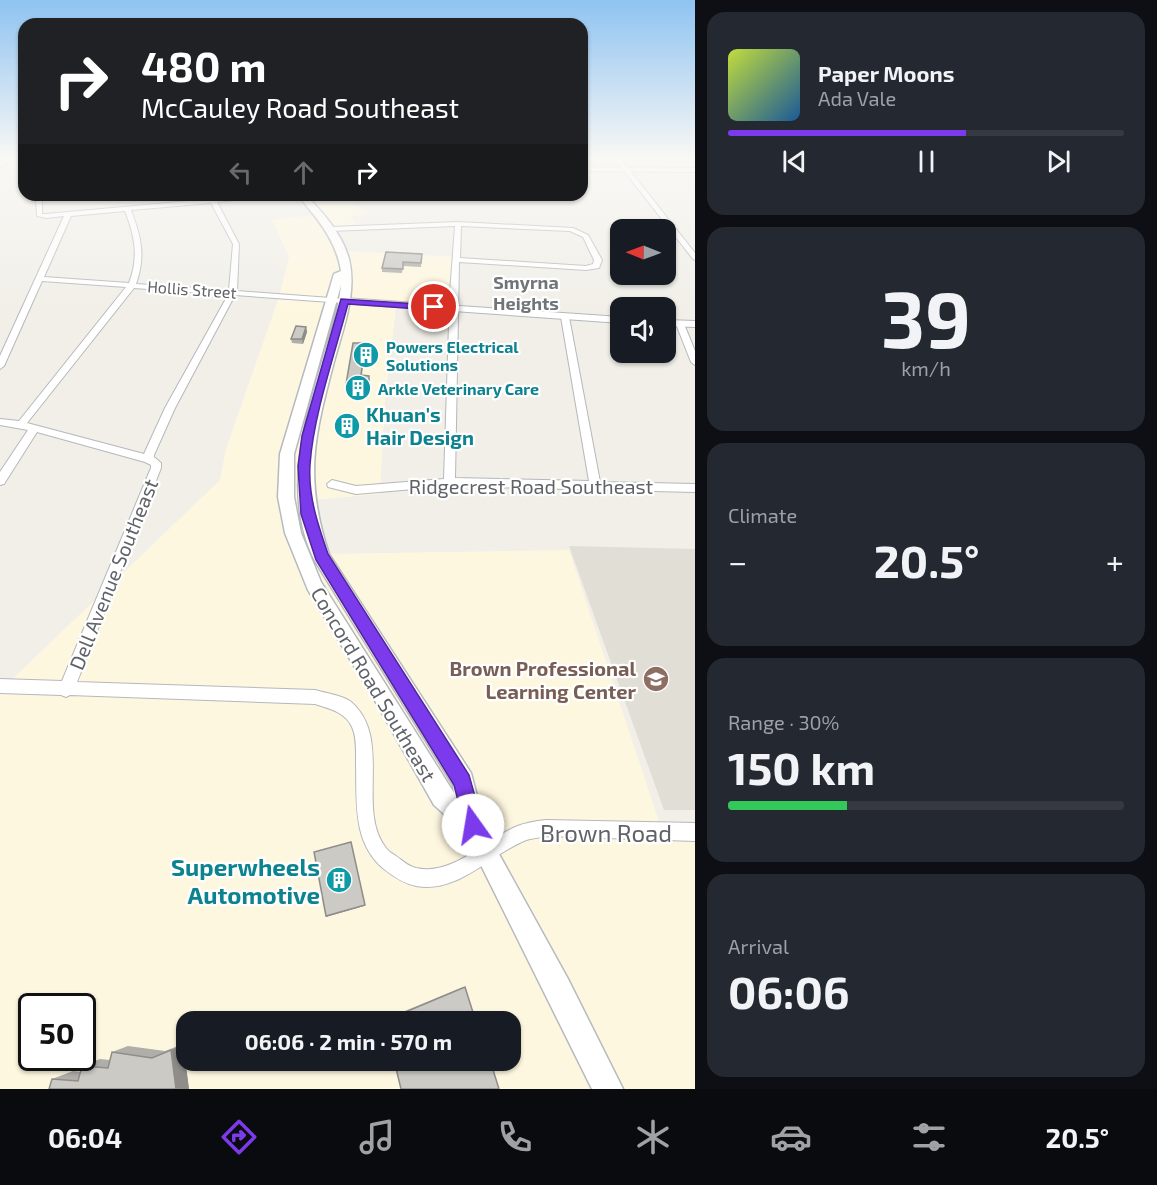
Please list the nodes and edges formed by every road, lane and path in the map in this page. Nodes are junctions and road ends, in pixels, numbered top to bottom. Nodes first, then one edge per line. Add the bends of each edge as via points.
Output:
1 (39, 209) edge
2 (128, 209) joint
3 (217, 209) edge
4 (306, 209) edge
5 (313, 209) edge
6 (657, 209) edge
7 (68, 215) junction
8 (458, 224) junction
9 (330, 229) junction
10 (695, 258) edge
11 (456, 260) junction
12 (40, 279) junction
13 (132, 285) junction
14 (233, 292) junction
15 (338, 301) junction
16 (453, 309) junction
17 (565, 316) junction
18 (610, 319) edge
19 (676, 324) edge
20 (680, 324) junction
21 (695, 324) edge
22 (695, 362) edge
23 (0, 366) edge
24 (0, 422) edge
25 (21, 425) junction
26 (34, 429) junction
27 (148, 459) junction
28 (0, 481) edge
29 (449, 482) junction
30 (332, 484) dead end
31 (595, 484) junction
32 (695, 488) edge
33 (0, 686) edge
34 (66, 690) junction
35 (473, 825) junction
36 (695, 832) edge
37 (486, 853) junction
38 (608, 1089) edge

1 - 7 street via 39,215
2 - 7 street
2 - 13 street via 138,238 140,266
3 - 14 street, Dell Avenue Southeast via 236,244
4 - 15 main road, Concord Road Southeast via 324,229 336,254
5 - 9 main road, Concord Road Southeast
6 - 10 street
7 - 12 street
8 - 9 street
8 - 11 street
8 - 11 street via 577,230 590,240 598,264 577,267
9 - 15 main road, Concord Road Southeast via 344,259 347,285
11 - 16 street
12 - 13 street, Hollis Street
12 - 23 street
13 - 14 street, Hollis Street
13 - 25 street
14 - 15 street, Hollis Street
14 - 27 street, Dell Avenue Southeast via 170,408
15 - 16 street
15 - 35 main road, Concord Road Southeast via 308,436 304,466 308,514 321,556 463,781
15 - 35 main road, Concord Road Southeast via 287,454 286,497 293,533 314,585 442,797
16 - 17 street
16 - 29 street
17 - 18 street
17 - 31 street
19 - 20 street
20 - 21 street
20 - 22 street
24 - 25 street
25 - 26 street
26 - 27 street
26 - 28 street
27 - 34 street, Dell Avenue Southeast via 156,463 156,468
29 - 30 street, Ridgecrest Road Southeast via 356,490
29 - 31 street, Ridgecrest Road Southeast
31 - 32 street, Ridgecrest Road Southeast
33 - 34 street, Brown Road
34 - 37 street, Brown Road via 315,697 336,702 351,712 362,730 367,832 388,863 404,873 434,878
35 - 37 main road, Concord Road Southeast
36 - 37 street, Brown Road via 546,828 522,833
37 - 38 main road, Concord Road Southeast

